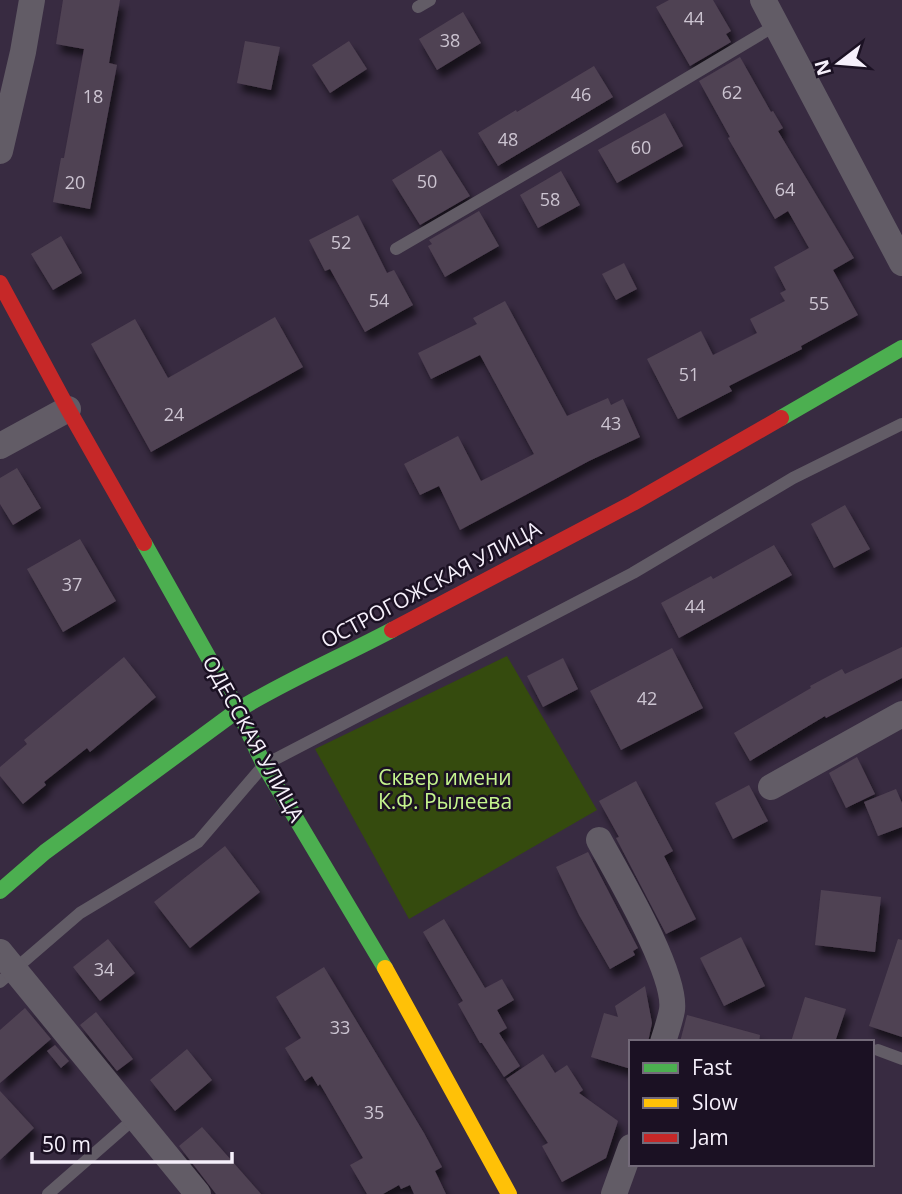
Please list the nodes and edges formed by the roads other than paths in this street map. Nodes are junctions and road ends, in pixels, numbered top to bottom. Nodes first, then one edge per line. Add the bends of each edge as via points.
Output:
1 (32, 0) edge
2 (430, 0) edge
3 (763, 0) edge
4 (418, 7) dead end
5 (776, 25) junction
6 (12, 50) edge
7 (0, 151) edge
8 (396, 249) dead end
9 (902, 263) edge
10 (0, 283) edge
11 (902, 348) edge
12 (68, 409) junction
13 (902, 424) edge
14 (0, 446) edge
15 (238, 710) junction
16 (902, 714) edge
17 (264, 765) junction
18 (771, 788) dead end
19 (599, 840) dead end
20 (0, 891) edge
21 (5, 968) edge
22 (664, 1040) edge
23 (878, 1050) dead end
24 (902, 1059) edge
25 (136, 1117) junction
26 (629, 1153) edge
27 (48, 1194) edge
28 (198, 1194) edge
29 (509, 1194) edge
30 (614, 1194) edge

1 - 6 street
2 - 4 lane
3 - 5 street
5 - 8 lane
5 - 9 street
6 - 7 street
10 - 12 street, ОДЕССКАЯ УЛИЦА
11 - 15 street, ОСТРОГОЖСКАЯ УЛИЦА via 633,503
12 - 14 street
12 - 15 street, ОДЕССКАЯ УЛИЦА
13 - 17 lane via 793,478 633,573
15 - 17 street, ОДЕССКАЯ УЛИЦА
15 - 20 street, ОСТРОГОЖСКАЯ УЛИЦА via 45,852
16 - 18 street
17 - 21 lane via 198,842 80,913
17 - 29 street, ОДЕССКАЯ УЛИЦА via 390,977
19 - 22 street via 668,980 673,1008
21 - 25 street
23 - 24 lane
25 - 27 lane
25 - 28 street
26 - 30 street

